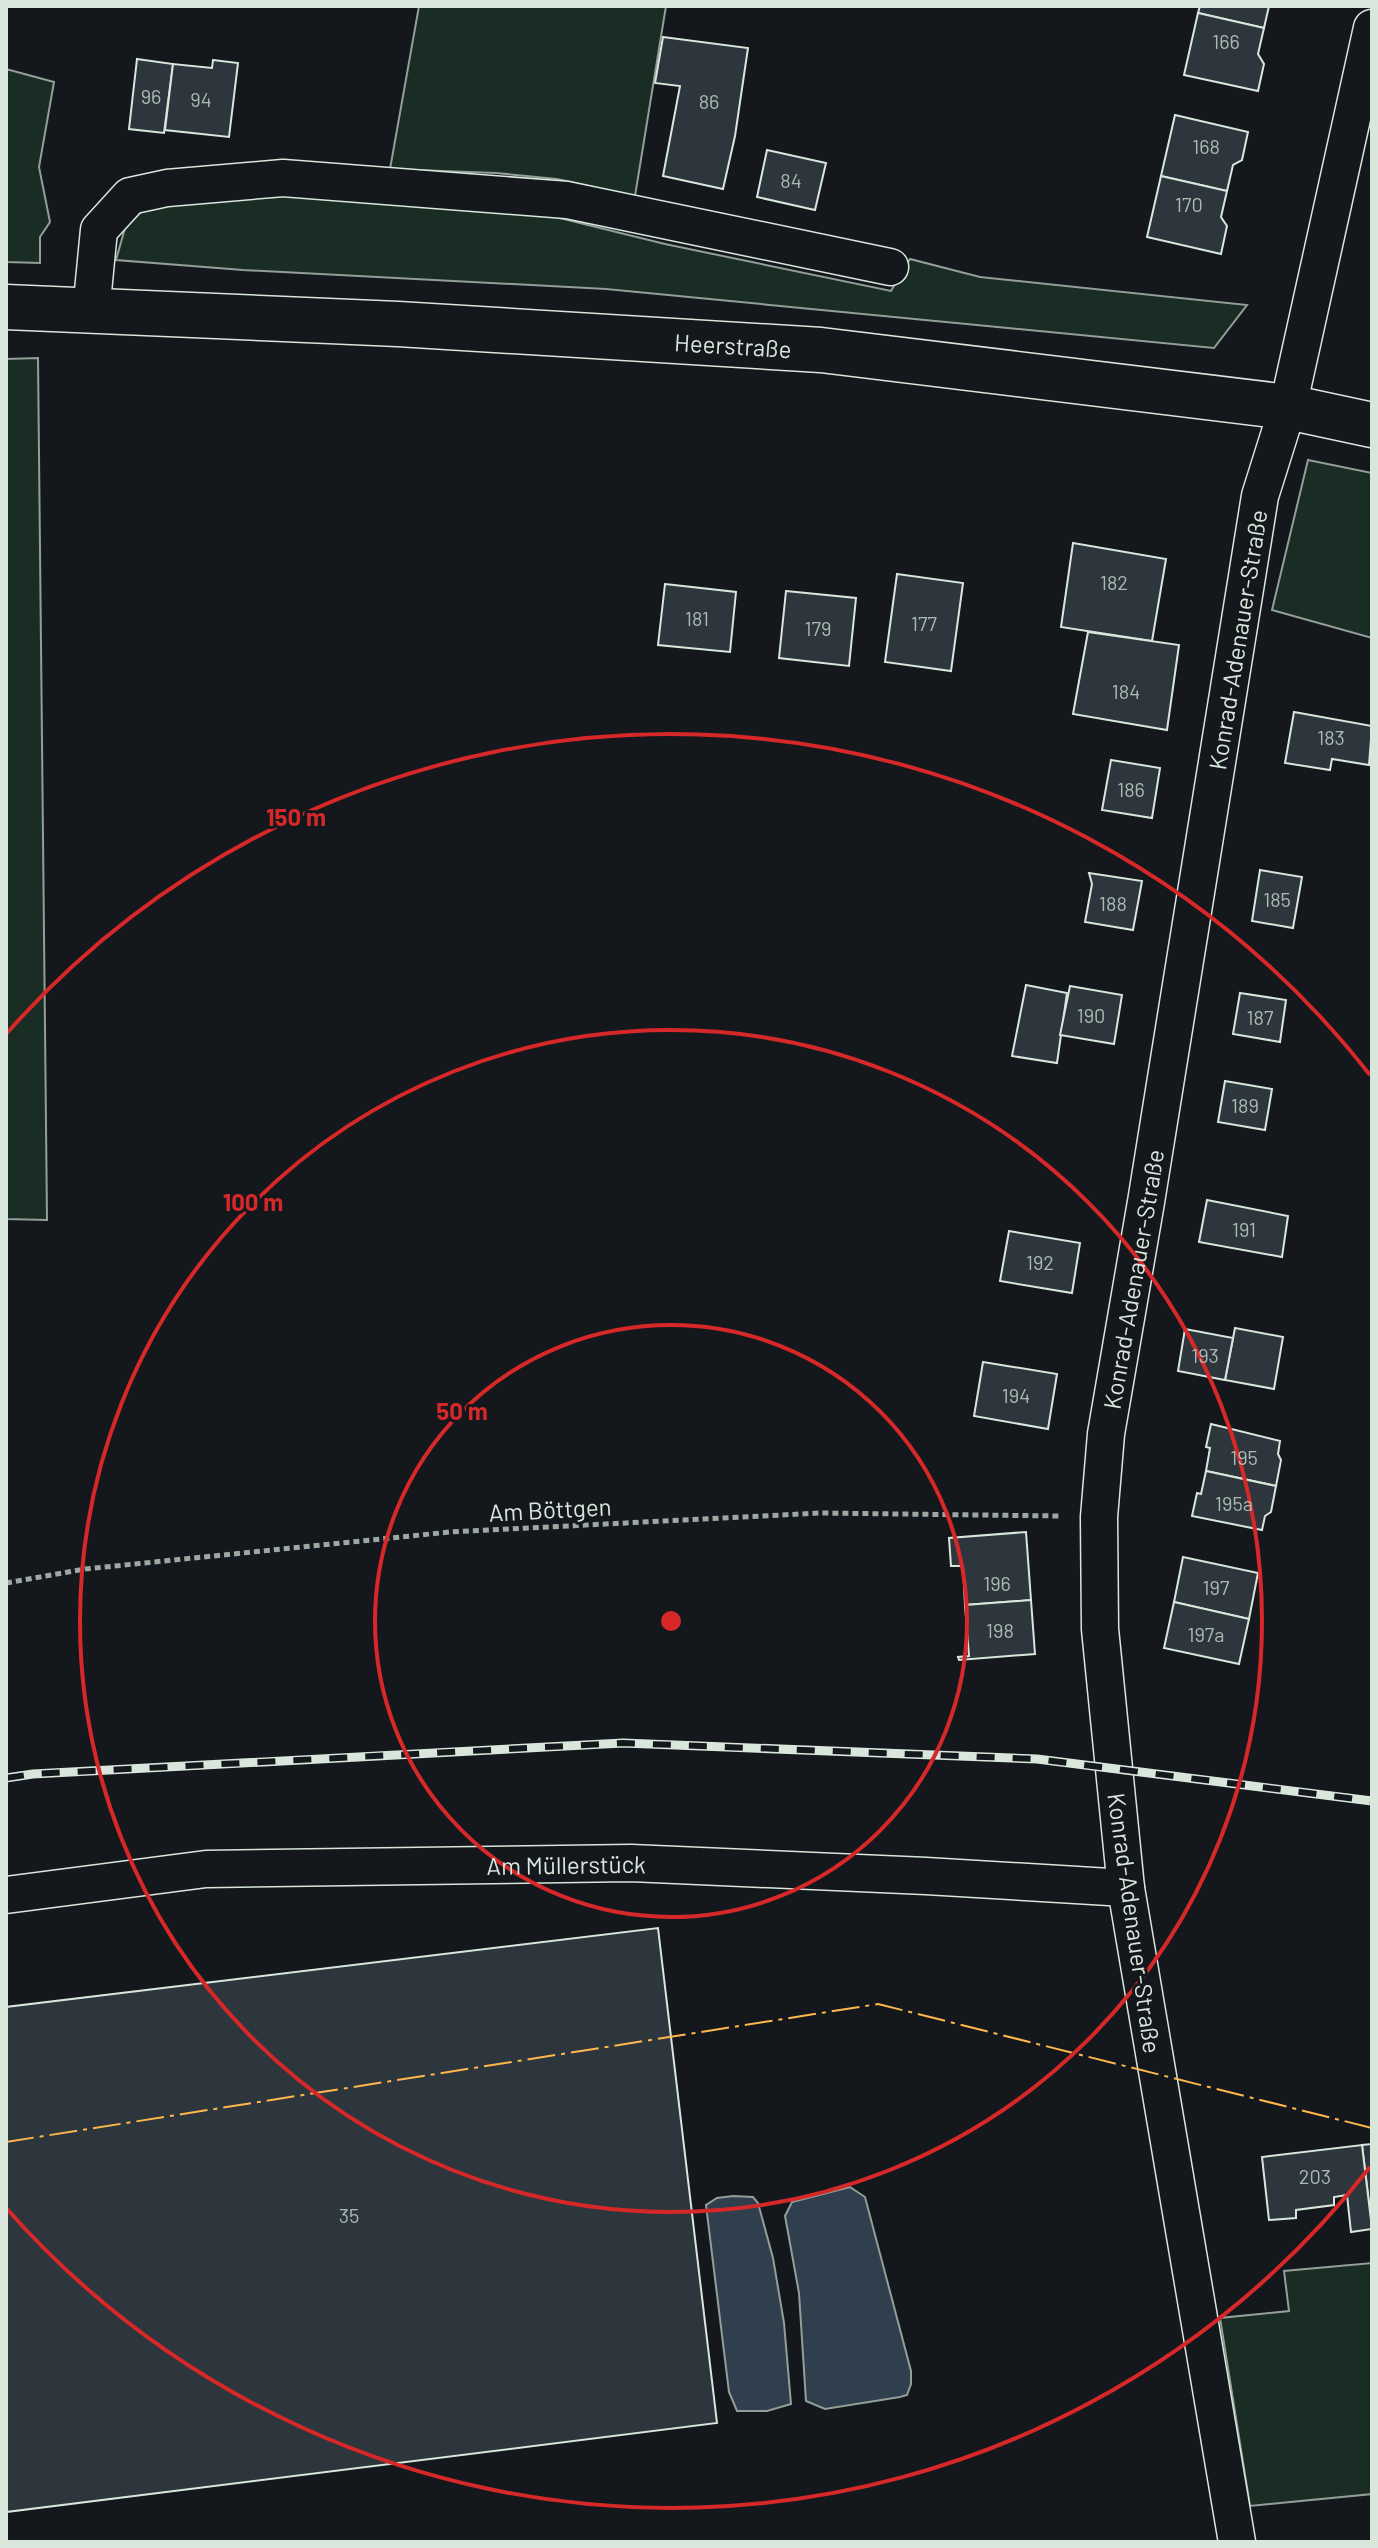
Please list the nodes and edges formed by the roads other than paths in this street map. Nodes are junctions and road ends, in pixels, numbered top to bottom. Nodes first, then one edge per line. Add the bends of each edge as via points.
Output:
1 (1372, 28) edge
2 (890, 267) dead end
3 (6, 307) edge
4 (91, 312) junction
5 (1288, 407) junction
6 (1372, 425) edge
7 (1126, 1888) junction
8 (6, 1895) edge
9 (1237, 2542) edge

1 - 5 street, Konrad-Adenauer-Straße
2 - 4 street via 567,200 283,178 130,196 99,230
3 - 4 main road, Heerstraße
4 - 5 main road, Heerstraße via 821,350
5 - 6 main road, Heerstraße
5 - 7 street, Konrad-Adenauer-Straße via 1260,496 1106,1434 1099,1517 1100,1629
7 - 8 street, Am Müllerstück via 631,1863 206,1869
7 - 9 street, Konrad-Adenauer-Straße

